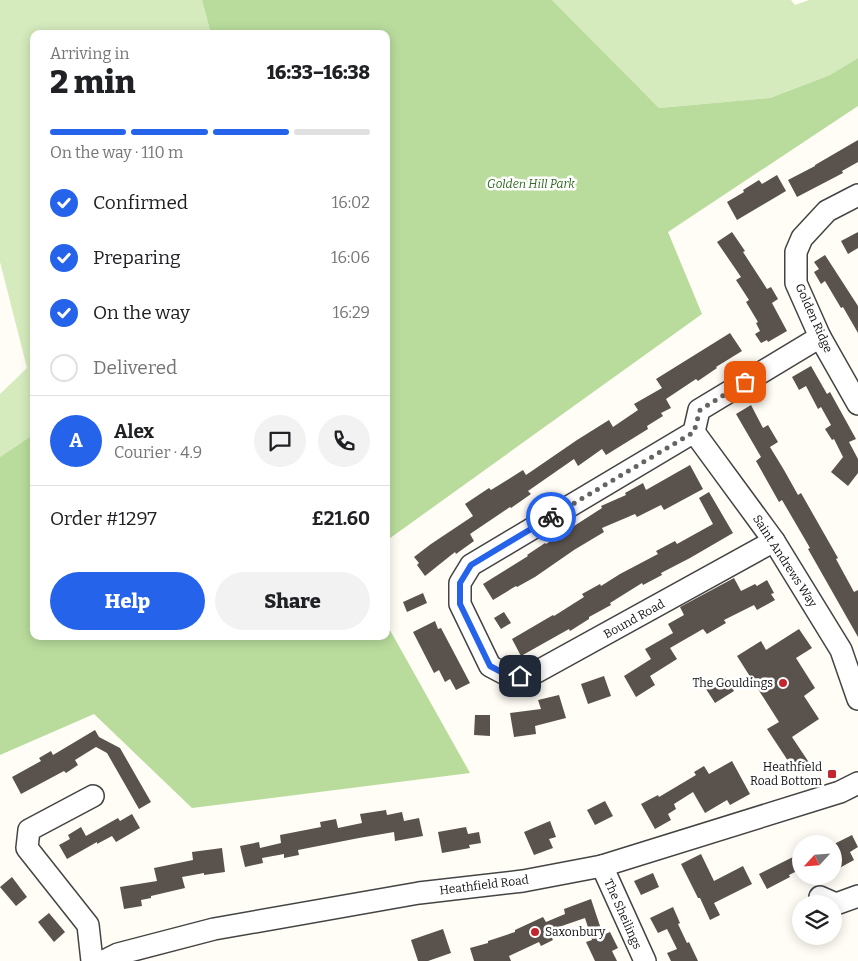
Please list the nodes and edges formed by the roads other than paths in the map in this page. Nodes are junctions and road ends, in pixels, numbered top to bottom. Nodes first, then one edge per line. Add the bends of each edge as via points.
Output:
1 (858, 195) edge
2 (820, 337) junction
3 (858, 404) edge
4 (694, 432) junction
5 (774, 541) junction
6 (858, 699) edge
7 (858, 782) edge
8 (93, 796) dead end
9 (602, 866) junction
10 (858, 896) edge
11 (842, 902) edge
12 (92, 961) edge
13 (104, 961) edge
14 (644, 961) edge

1 - 2 street, Golden Ridge via 827,211 802,238 796,252 796,283
2 - 3 street, Golden Ridge
2 - 4 street via 700,410
4 - 5 street, Saint Andrews Way
4 - 5 street, Bound Road via 471,565 460,583 460,604 490,666 509,676 531,675
5 - 6 street, Saint Andrews Way via 841,650
7 - 9 street, Heathfield Road via 840,792
8 - 12 street via 29,830 27,848 88,925
9 - 13 street, Heathfield Road via 523,881 420,893 214,929 118,954
9 - 14 street, The Sheilings
10 - 11 street

